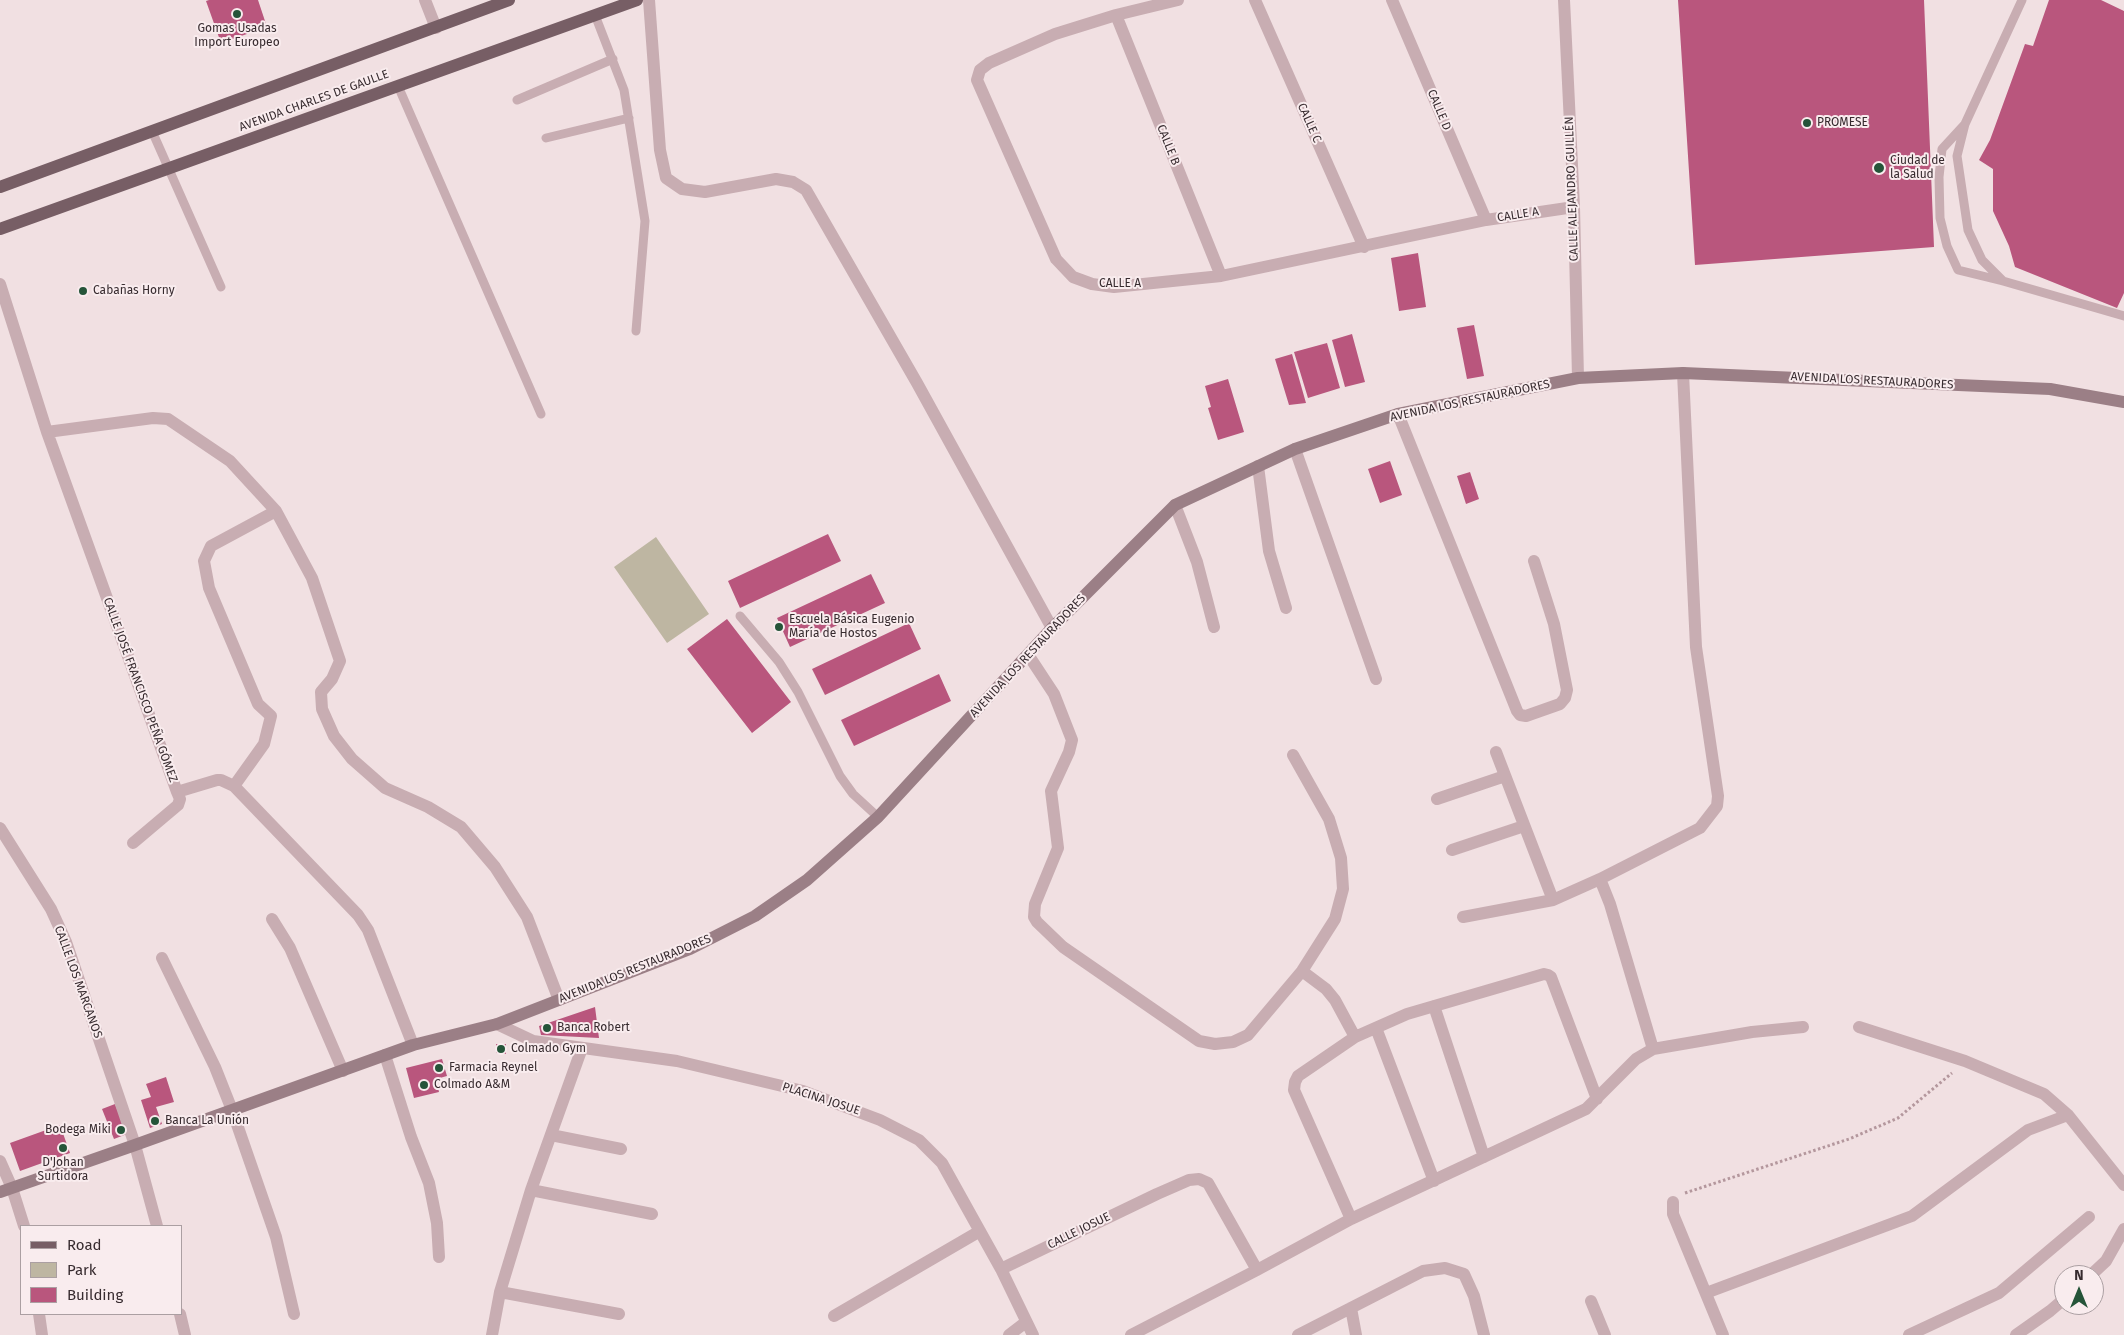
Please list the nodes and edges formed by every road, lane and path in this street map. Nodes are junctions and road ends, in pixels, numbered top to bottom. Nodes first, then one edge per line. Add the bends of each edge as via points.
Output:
1 (426, 0) edge
2 (509, 0) edge
3 (637, 0) edge
4 (649, 0) edge
5 (1178, 0) edge
6 (1255, 0) edge
7 (1392, 0) edge
8 (1564, 0) edge
9 (2022, 0) edge
10 (595, 15) junction
11 (1116, 15) junction
12 (436, 28) junction
13 (613, 59) junction
14 (398, 86) junction
15 (517, 100) dead end
16 (629, 118) junction
17 (1965, 124) junction
18 (152, 131) junction
19 (546, 138) dead end
20 (169, 168) junction
21 (0, 187) edge
22 (1574, 207) junction
23 (1486, 220) junction
24 (0, 229) edge
25 (1364, 246) junction
26 (1221, 276) junction
27 (2003, 281) junction
28 (0, 284) edge
29 (221, 287) dead end
30 (2124, 316) edge
31 (636, 331) dead end
32 (1683, 373) junction
33 (1578, 378) junction
34 (2124, 402) edge
35 (541, 414) dead end
36 (1398, 414) junction
37 (47, 432) junction
38 (1295, 449) junction
39 (1258, 466) junction
40 (1175, 505) junction
41 (276, 511) junction
42 (1534, 561) dead end
43 (1286, 608) dead end
44 (740, 616) dead end
45 (1214, 627) dead end
46 (1052, 628) junction
47 (1028, 656) junction
48 (1376, 679) dead end
49 (1496, 752) dead end
50 (1293, 755) dead end
51 (1505, 776) junction
52 (234, 786) junction
53 (177, 792) junction
54 (1437, 799) dead end
55 (878, 818) junction
56 (1524, 826) junction
57 (0, 828) edge
58 (133, 843) dead end
59 (1452, 850) dead end
60 (1600, 879) junction
61 (1553, 900) junction
62 (1463, 917) dead end
63 (272, 919) dead end
64 (162, 958) dead end
65 (1302, 971) junction
66 (559, 1000) junction
67 (1434, 1006) junction
68 (497, 1024) junction
69 (1859, 1027) dead end
70 (1376, 1028) junction
71 (1803, 1028) dead end
72 (1355, 1037) junction
73 (413, 1046) junction
74 (582, 1048) junction
75 (1653, 1049) junction
76 (386, 1055) junction
77 (1965, 1062) junction
78 (343, 1071) junction
79 (1597, 1099) junction
80 (232, 1110) junction
81 (2068, 1115) junction
82 (551, 1135) junction
83 (135, 1145) junction
84 (621, 1149) dead end
85 (1484, 1157) junction
86 (0, 1161) edge
87 (1434, 1181) junction
88 (2124, 1185) edge
89 (6, 1190) edge
90 (531, 1190) junction
91 (1673, 1202) joint
92 (652, 1214) dead end
93 (2089, 1217) dead end
94 (1351, 1219) junction
95 (24, 1225) edge
96 (157, 1225) edge
97 (2124, 1229) edge
98 (980, 1231) junction
99 (439, 1257) dead end
100 (2102, 1265) edge
101 (1001, 1269) junction
102 (1257, 1270) junction
103 (500, 1292) junction
104 (1706, 1293) junction
105 (1592, 1300) dead end
106 (1351, 1308) junction
107 (2054, 1308) edge
108 (294, 1314) dead end
109 (619, 1314) dead end
110 (39, 1315) edge
111 (180, 1315) edge
112 (834, 1316) dead end
113 (1026, 1322) junction
114 (42, 1335) edge
115 (185, 1335) edge
116 (492, 1335) edge
117 (1009, 1335) edge
118 (1032, 1335) edge
119 (1131, 1335) edge
120 (1298, 1335) edge
121 (1356, 1335) edge
122 (1484, 1335) edge
123 (1605, 1335) edge
124 (1723, 1335) edge
125 (1909, 1335) edge
126 (2016, 1335) edge

1 - 12 street
2 - 12 main road
3 - 10 main road, AVENIDA CHARLES DE GAULLE
4 - 46 street via 660,150 666,178 682,189 704,192 776,179 793,182 806,190
5 - 11 street, CALLE A
6 - 25 street, CALLE C
7 - 23 street, CALLE D
8 - 22 street, CALLE ALEJANDRO GUILLÉN
9 - 17 lane
10 - 13 lane
10 - 14 main road, AVENIDA CHARLES DE GAULLE
11 - 26 street, CALLE B
11 - 26 street, CALLE A via 1055,34 989,63 980,70 977,80 1056,259 1073,277 1114,287
12 - 18 main road
13 - 15 lane
13 - 16 lane via 624,90
14 - 20 main road, AVENIDA CHARLES DE GAULLE
14 - 35 lane
16 - 19 lane
16 - 31 lane via 645,221
17 - 27 lane via 1957,156 1968,230 1982,260
17 - 27 lane via 1942,149 1940,218 1947,246 1958,270
18 - 20 lane
18 - 21 main road
20 - 24 main road, AVENIDA CHARLES DE GAULLE
20 - 29 lane
22 - 23 street, CALLE A
22 - 33 street, CALLE ALEJANDRO GUILLÉN
23 - 25 street, CALLE A
25 - 26 street, CALLE A
27 - 30 lane
28 - 37 street, CALLE JOSÉ FRANCISCO PEÑA GÓMEZ
32 - 33 street, AVENIDA LOS RESTAURADORES
32 - 34 street, AVENIDA LOS RESTAURADORES via 2050,389
32 - 60 street via 1696,647 1718,801 1700,828
33 - 36 street, AVENIDA LOS RESTAURADORES
36 - 38 street, AVENIDA LOS RESTAURADORES
36 - 42 street via 1517,711 1526,716 1560,704 1566,690 1554,624
37 - 41 street via 153,418 168,419 230,461
37 - 53 street, CALLE JOSÉ FRANCISCO PEÑA GÓMEZ
38 - 39 street, AVENIDA LOS RESTAURADORES
38 - 48 street
39 - 40 street, AVENIDA LOS RESTAURADORES
39 - 43 street via 1269,551
40 - 45 street via 1197,562
40 - 46 street, AVENIDA LOS RESTAURADORES
41 - 52 street via 211,546 204,561 208,588 258,704 270,716 264,744
41 - 66 street via 312,578 340,661 332,679 321,692 322,709 334,736 352,759 385,788 428,807 461,827 494,867 527,917
44 - 55 lane via 779,662 798,692 840,776
46 - 47 street, AVENIDA LOS RESTAURADORES
47 - 55 street, AVENIDA LOS RESTAURADORES
47 - 65 street via 1054,694 1072,740 1051,791 1058,848 1035,904 1037,922 1063,947 1199,1040 1215,1044 1233,1042 1248,1035
49 - 51 street
50 - 65 street via 1329,819 1341,858 1342,889 1335,919
51 - 54 street
51 - 56 street
52 - 53 street, CALLE JOSÉ FRANCISCO PEÑA GÓMEZ via 217,780
52 - 73 street via 364,923
53 - 58 street via 178,805
55 - 66 street, AVENIDA LOS RESTAURADORES via 807,880 755,916 690,949
56 - 59 street
56 - 61 street
57 - 83 street, CALLE LOS MARCANOS via 51,909 66,942
60 - 61 street
60 - 75 street
61 - 62 street
63 - 78 street via 290,948
64 - 80 street via 215,1067
65 - 72 street via 1335,1000
66 - 68 street, AVENIDA LOS RESTAURADORES
67 - 70 street
67 - 79 street via 1548,975
67 - 85 street
68 - 73 street, AVENIDA LOS RESTAURADORES
68 - 74 street, PLACINA JOSUE via 534,1041
69 - 77 street
70 - 72 street
70 - 87 street
71 - 75 street via 1752,1032
72 - 94 street via 1298,1076 1294,1090
73 - 76 street, AVENIDA LOS RESTAURADORES
74 - 82 street
74 - 98 street, PLACINA JOSUE via 677,1061 803,1091 880,1120 919,1140 942,1163
75 - 79 street via 1630,1065
76 - 78 street, AVENIDA LOS RESTAURADORES
76 - 99 street via 429,1183
77 - 81 street via 2044,1094
77 - 91 path via 1898,1118 1849,1139 1681,1194
78 - 80 street, AVENIDA LOS RESTAURADORES
79 - 85 street via 1586,1109
80 - 83 street, AVENIDA LOS RESTAURADORES
80 - 108 street via 276,1237
81 - 88 street
81 - 104 street via 2028,1130 1912,1216
82 - 84 street
82 - 90 street
83 - 89 street, AVENIDA LOS RESTAURADORES
83 - 96 street, CALLE LOS MARCANOS
85 - 87 street
86 - 89 street
87 - 94 street
89 - 95 street
90 - 92 street
90 - 103 street
91 - 104 street via 1673,1214
93 - 125 street via 1999,1293
94 - 102 street
97 - 100 street
98 - 101 street, PLACINA JOSUE
98 - 112 street
101 - 102 street, CALLE JOSUE via 1158,1194 1199,1179 1208,1183
101 - 113 street, PLACINA JOSUE
102 - 119 street
103 - 109 street
103 - 116 street
104 - 124 street
105 - 123 street
106 - 120 street
106 - 121 street
106 - 122 street via 1423,1271 1445,1268 1464,1274 1474,1296
107 - 126 street
110 - 114 street
111 - 115 street
113 - 117 street
113 - 118 street, PLACINA JOSUE

